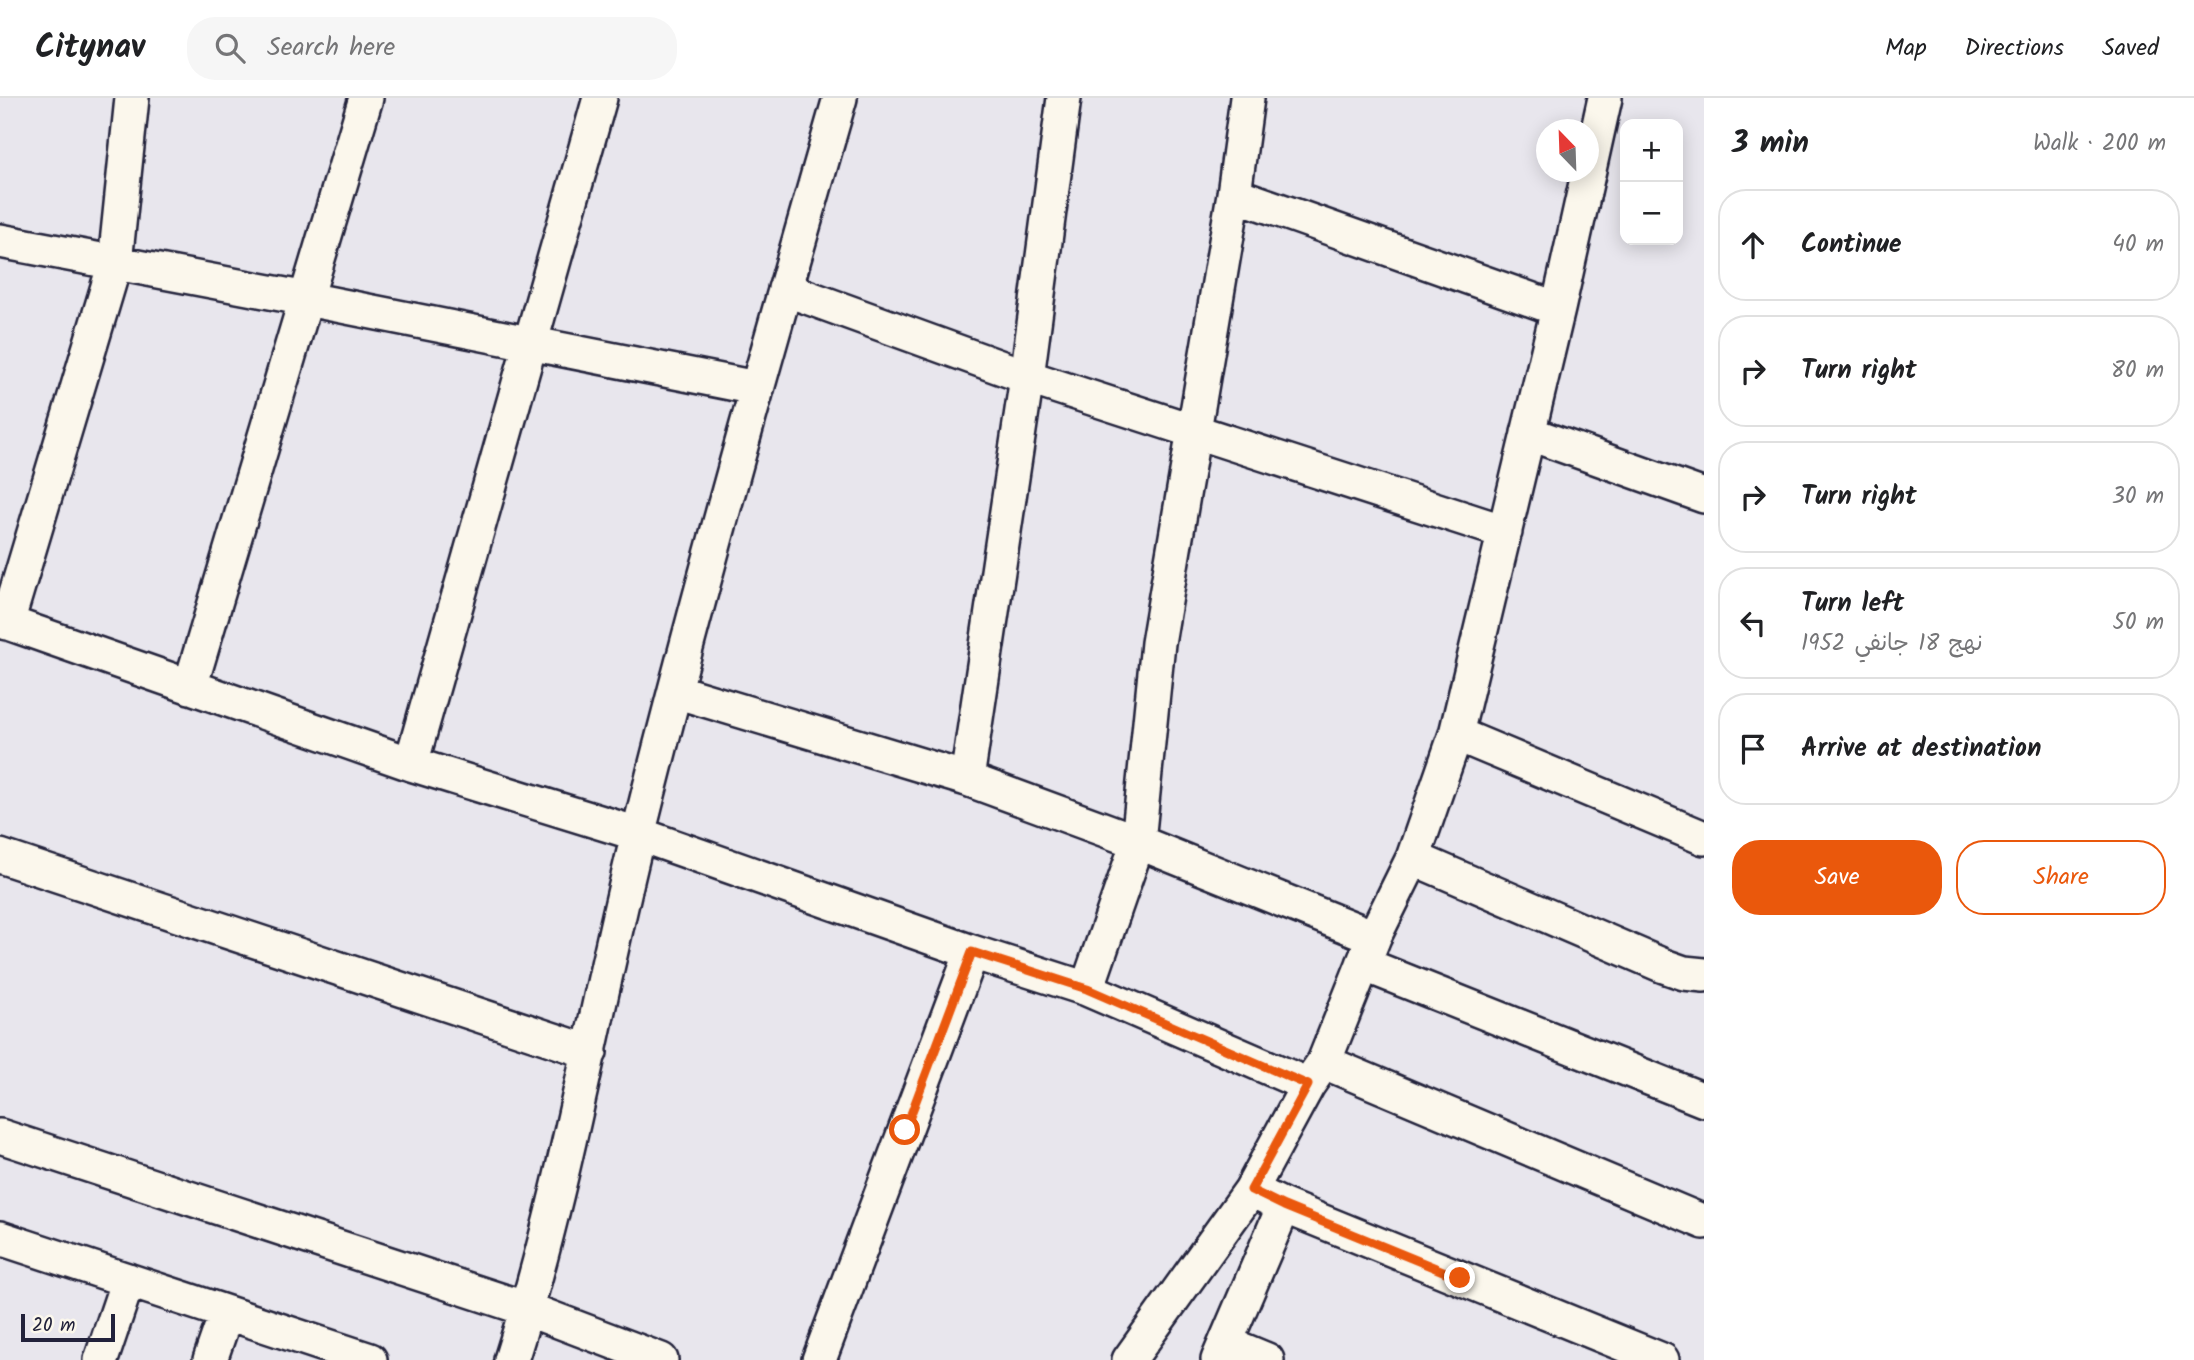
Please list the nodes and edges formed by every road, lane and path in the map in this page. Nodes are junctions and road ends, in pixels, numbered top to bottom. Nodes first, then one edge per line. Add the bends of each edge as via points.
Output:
1 (132, 98) edge
2 (366, 98) edge
3 (600, 98) edge
4 (840, 98) edge
5 (1064, 98) edge
6 (1247, 98) edge
7 (1605, 98) edge
8 (1234, 194) junction
9 (0, 241) edge
10 (115, 263) junction
11 (785, 289) junction
12 (307, 299) junction
13 (1558, 309) junction
14 (529, 344) junction
15 (1027, 377) junction
16 (756, 388) junction
17 (1194, 431) junction
18 (1528, 433) junction
19 (1704, 496) edge
20 (1505, 533) junction
21 (3, 621) edge
22 (190, 687) junction
23 (675, 691) junction
24 (1456, 734) junction
25 (411, 764) junction
26 (967, 779) junction
27 (1701, 828) edge
28 (638, 834) junction
29 (1138, 842) junction
30 (0, 856) edge
31 (1413, 858) junction
32 (1368, 951) junction
33 (972, 952) junction
34 (1704, 975) edge
35 (1087, 989) junction
36 (590, 1052) junction
37 (1316, 1074) junction
38 (1704, 1100) edge
39 (0, 1136) edge
40 (1251, 1190) junction
41 (1284, 1206) junction
42 (1704, 1222) edge
43 (1, 1243) edge
44 (128, 1280) junction
45 (527, 1310) junction
46 (226, 1314) junction
47 (1222, 1352) edge
48 (365, 1359) edge
49 (101, 1360) edge
50 (210, 1360) edge
51 (511, 1360) edge
52 (661, 1360) edge
53 (819, 1360) edge
54 (1129, 1360) edge
55 (1267, 1360) edge
56 (1662, 1360) edge

1 - 10 street
2 - 12 street
3 - 14 street
4 - 11 street
5 - 15 street
6 - 8 street
7 - 13 street
8 - 13 street
8 - 17 street
9 - 10 street
10 - 12 street
10 - 21 street
11 - 15 street
11 - 16 street
12 - 14 street
12 - 22 street
13 - 18 street
14 - 16 street
14 - 25 street
15 - 17 street
15 - 26 street
16 - 23 street
17 - 20 street
17 - 29 street via 1158,643
18 - 19 street
18 - 20 street
20 - 24 street
21 - 22 street
22 - 25 street
23 - 26 street
23 - 28 street
24 - 27 street
24 - 31 street
25 - 28 street
26 - 29 street
28 - 33 street
28 - 36 street
29 - 32 street
29 - 35 street
30 - 36 street
31 - 32 street
31 - 34 street via 1664,966
32 - 37 street
32 - 38 street
33 - 35 street
33 - 53 street
35 - 37 street
36 - 45 street
37 - 40 street
37 - 42 street
39 - 45 street
40 - 41 street
40 - 54 street
41 - 47 street
41 - 56 street
43 - 44 street
44 - 46 street
44 - 49 street
45 - 51 street
45 - 52 street
46 - 48 street
46 - 50 street
47 - 55 street

